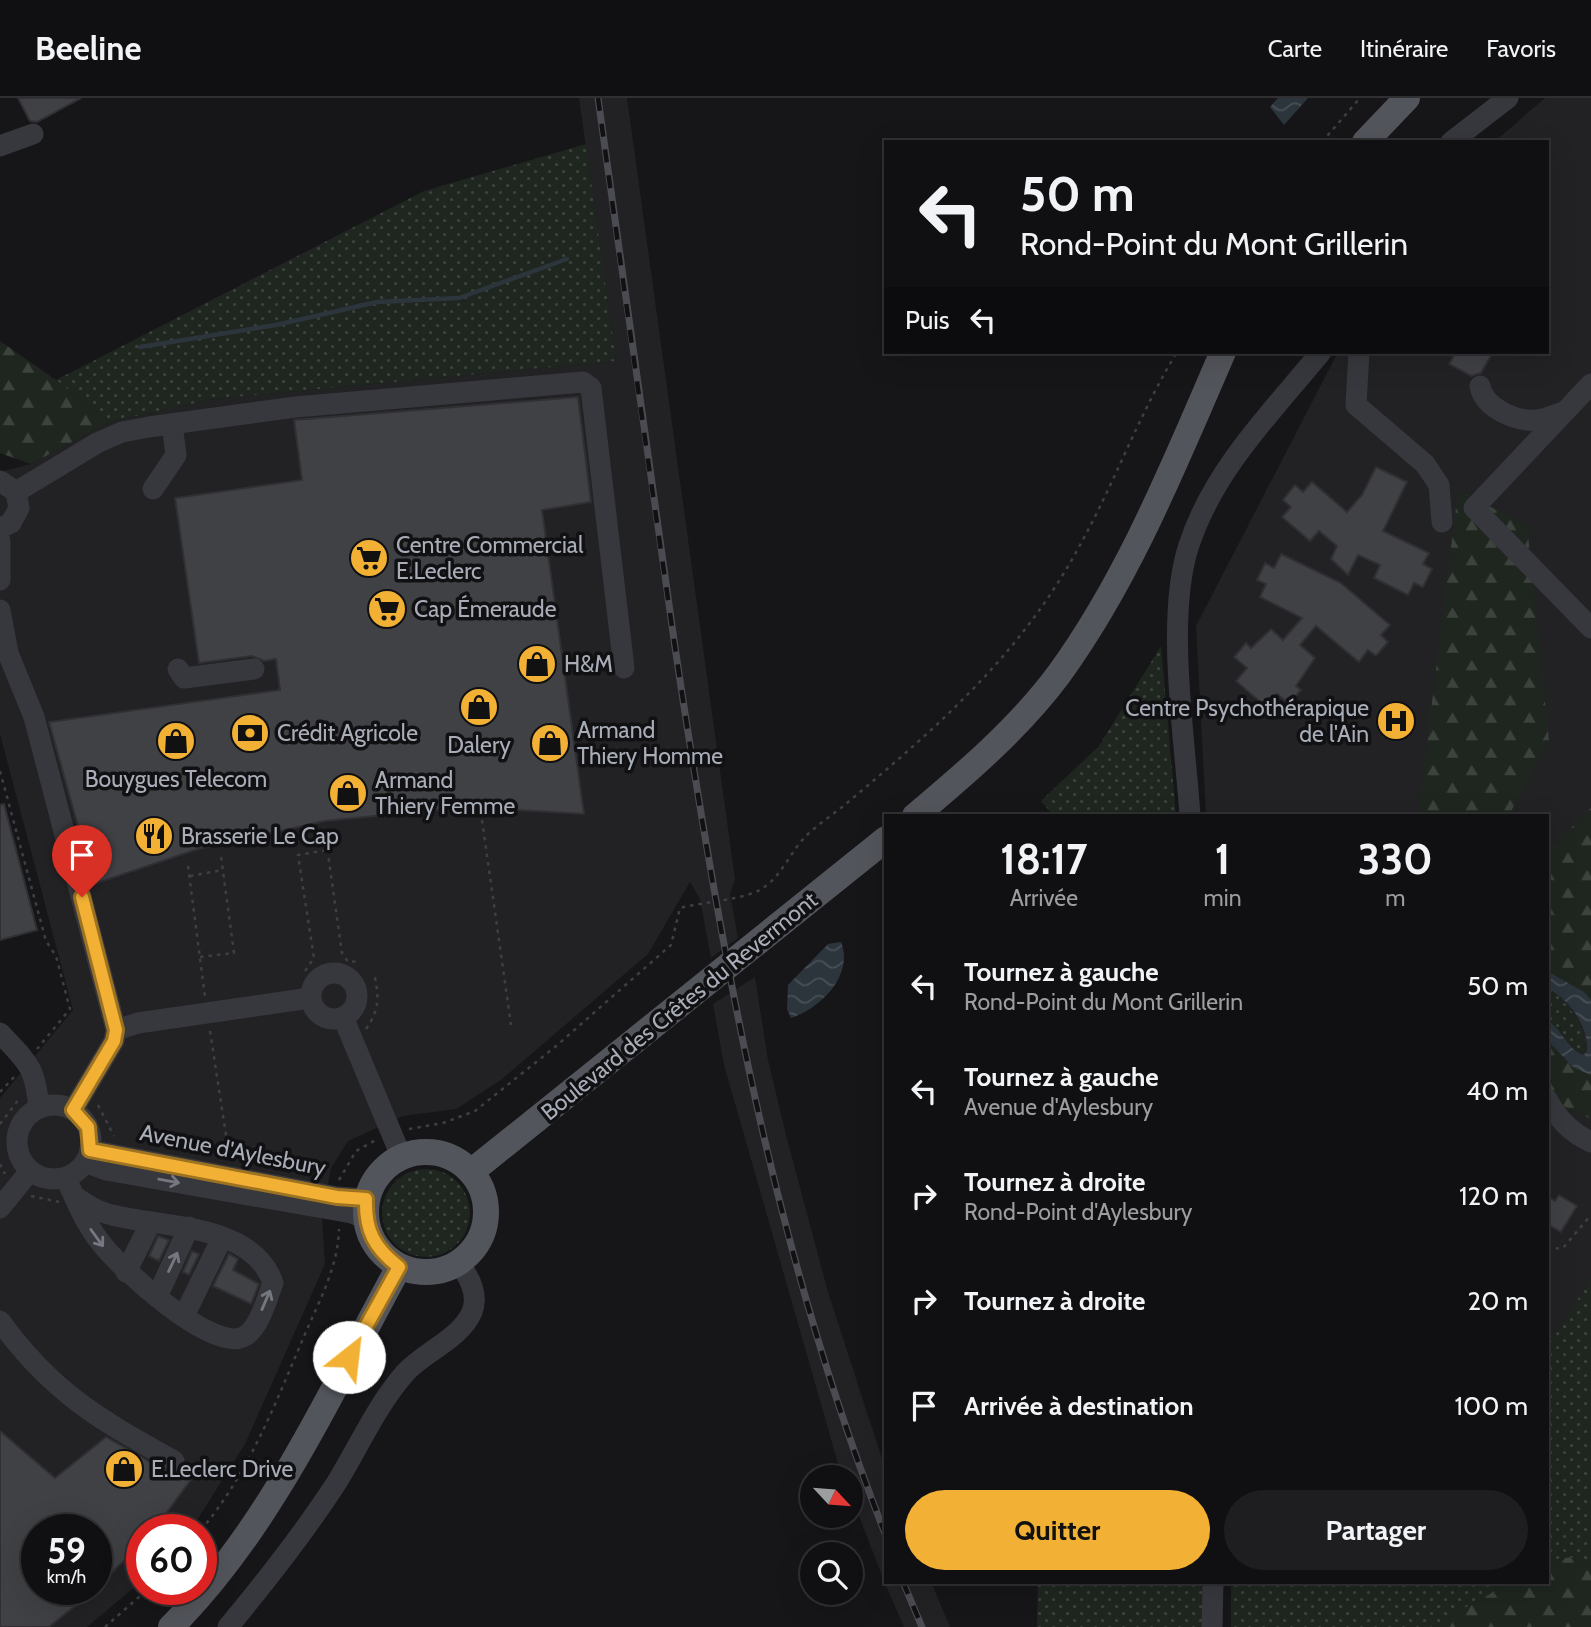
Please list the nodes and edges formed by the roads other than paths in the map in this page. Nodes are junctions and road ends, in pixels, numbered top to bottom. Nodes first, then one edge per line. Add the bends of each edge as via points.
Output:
1 (1407, 98) edge
2 (1508, 98) edge
3 (33, 134) dead end
4 (1366, 140) edge
5 (1454, 140) edge
6 (0, 146) edge
7 (1222, 354) edge
8 (1319, 354) edge
9 (1359, 354) edge
10 (1591, 384) edge
11 (1480, 386) dead end
12 (1566, 411) junction
13 (172, 424) junction
14 (8, 486) edge
15 (153, 489) dead end
16 (1442, 522) dead end
17 (0, 528) edge
18 (0, 541) edge
19 (0, 580) edge
20 (0, 610) edge
21 (1591, 628) edge
22 (624, 668) dead end
23 (178, 669) dead end
24 (254, 669) dead end
25 (917, 814) edge
26 (1190, 814) edge
27 (884, 841) edge
28 (310, 998) junction
29 (342, 1017) junction
30 (116, 1030) junction
31 (0, 1033) edge
32 (38, 1098) junction
33 (78, 1102) junction
34 (1549, 1103) edge
35 (8, 1141) edge
36 (1591, 1142) edge
37 (396, 1145) junction
38 (88, 1156) junction
39 (30, 1171) junction
40 (471, 1172) junction
41 (70, 1187) junction
42 (0, 1208) edge
43 (366, 1209) junction
44 (151, 1222) junction
45 (189, 1227) junction
46 (222, 1238) junction
47 (458, 1263) junction
48 (399, 1267) junction
49 (126, 1272) junction
50 (157, 1297) junction
51 (184, 1316) junction
52 (0, 1321) edge
53 (174, 1461) dead end
54 (1213, 1584) edge
55 (171, 1627) edge
56 (228, 1627) edge
57 (1212, 1627) edge

1 - 4 main road
2 - 5 street
3 - 6 street
7 - 25 main road via 1139,540 1095,620 1021,717
8 - 26 street via 1241,449 1207,503 1188,547 1178,640
9 - 16 street via 1356,405 1425,464 1439,485
10 - 12 street
11 - 12 street via 1492,405 1520,420 1540,420
12 - 21 street via 1475,508
13 - 14 street via 122,432
13 - 15 street via 176,455
13 - 22 street via 296,407 583,382 591,388
14 - 17 street via 19,508
18 - 19 street
20 - 30 street via 8,653 34,717
23 - 24 street via 184,678
27 - 40 main road, Boulevard des Crêtes du Revermont
28 - 29 street via 325,1018
28 - 29 street via 319,977 329,972 345,975 358,992 354,1008
28 - 30 street
29 - 37 street
30 - 33 street
31 - 32 street via 27,1062 36,1078
32 - 33 street via 62,1106
32 - 35 street
33 - 38 street via 88,1127
34 - 36 street via 1556,1117
35 - 39 street
37 - 40 main road via 439,1152 457,1159
37 - 43 main road via 373,1181
38 - 41 street
38 - 43 street, Avenue d'Aylesbury via 335,1192
39 - 41 street
39 - 42 street
40 - 47 main road via 482,1189 484,1230 474,1249
41 - 44 street via 87,1205 113,1216
41 -> 49 street via 82,1216
43 - 48 main road via 371,1238
44 - 45 street
44 - 49 street
45 - 46 street
50 -> 45 street
46 - 51 street
51 -> 46 street via 235,1340 246,1336 259,1317 273,1283 269,1269
47 - 48 main road via 429,1272
47 - 56 street via 471,1279 472,1311 458,1330 406,1372 284,1560
48 - 55 main road via 265,1509
49 - 50 street
50 - 51 street
52 - 53 street via 36,1368 64,1393
54 - 57 street

